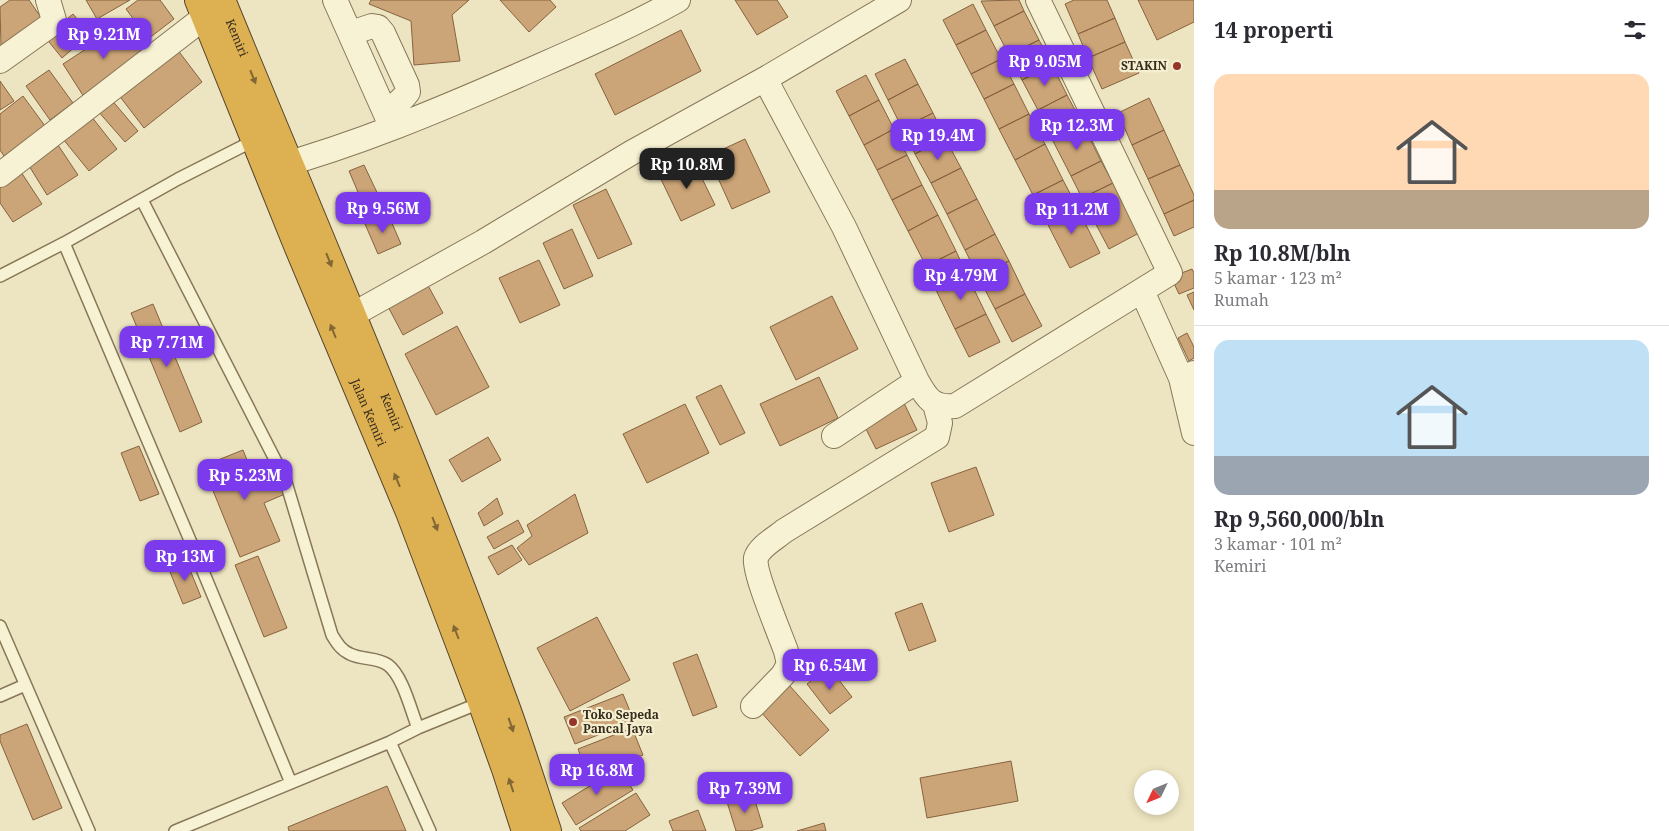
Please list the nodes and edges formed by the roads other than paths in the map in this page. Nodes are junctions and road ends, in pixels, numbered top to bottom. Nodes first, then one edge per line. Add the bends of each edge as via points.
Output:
1 (48, 0) edge
2 (335, 0) edge
3 (678, 0) edge
4 (899, 0) edge
5 (1038, 0) edge
6 (209, 5) edge
7 (351, 33) junction
8 (0, 61) edge
9 (765, 79) junction
10 (389, 121) junction
11 (266, 135) junction
12 (279, 167) junction
13 (0, 175) edge
14 (142, 200) junction
15 (64, 243) junction
16 (0, 276) edge
17 (1142, 291) junction
18 (352, 315) junction
19 (1187, 376) edge
20 (917, 381) junction
21 (935, 404) junction
22 (1194, 433) edge
23 (834, 436) dead end
24 (0, 626) edge
25 (25, 686) junction
26 (0, 696) edge
27 (492, 699) junction
28 (753, 706) dead end
29 (418, 728) junction
30 (390, 742) junction
31 (291, 783) junction
32 (90, 831) edge
33 (175, 831) edge
34 (430, 831) edge
35 (526, 831) edge
36 (547, 831) edge

1 - 8 street via 54,20 50,26
2 - 7 street
3 - 10 street via 585,46 454,103
4 - 9 street
5 - 17 street via 1170,273
6 - 11 highway, Jalan Kemiri
6 - 13 street
7 - 10 street
7 - 10 street via 378,27 407,85 408,92
9 - 18 street
9 - 20 street via 844,227
10 - 12 street
11 - 12 highway, Jalan Kemiri
11 - 14 lane
12 -> 18 highway, Kemiri
27 -> 12 highway, Jalan Kemiri via 348,365
14 - 15 lane
14 - 29 lane via 285,479 332,635 339,646 351,655 388,665 398,677
15 - 16 lane
15 - 31 lane
17 - 19 street
17 - 21 street via 955,406
18 -> 27 highway, Kemiri
19 - 22 street
20 - 21 street
20 - 23 street
21 - 28 street via 940,423 937,437 784,531 756,557 757,572 788,664
24 - 25 lane
25 - 26 lane
25 - 32 lane
27 - 29 lane
35 -> 27 highway, Jalan Kemiri
27 -> 36 highway, Kemiri
29 - 30 lane
30 - 31 lane
30 - 34 lane
31 - 33 lane

